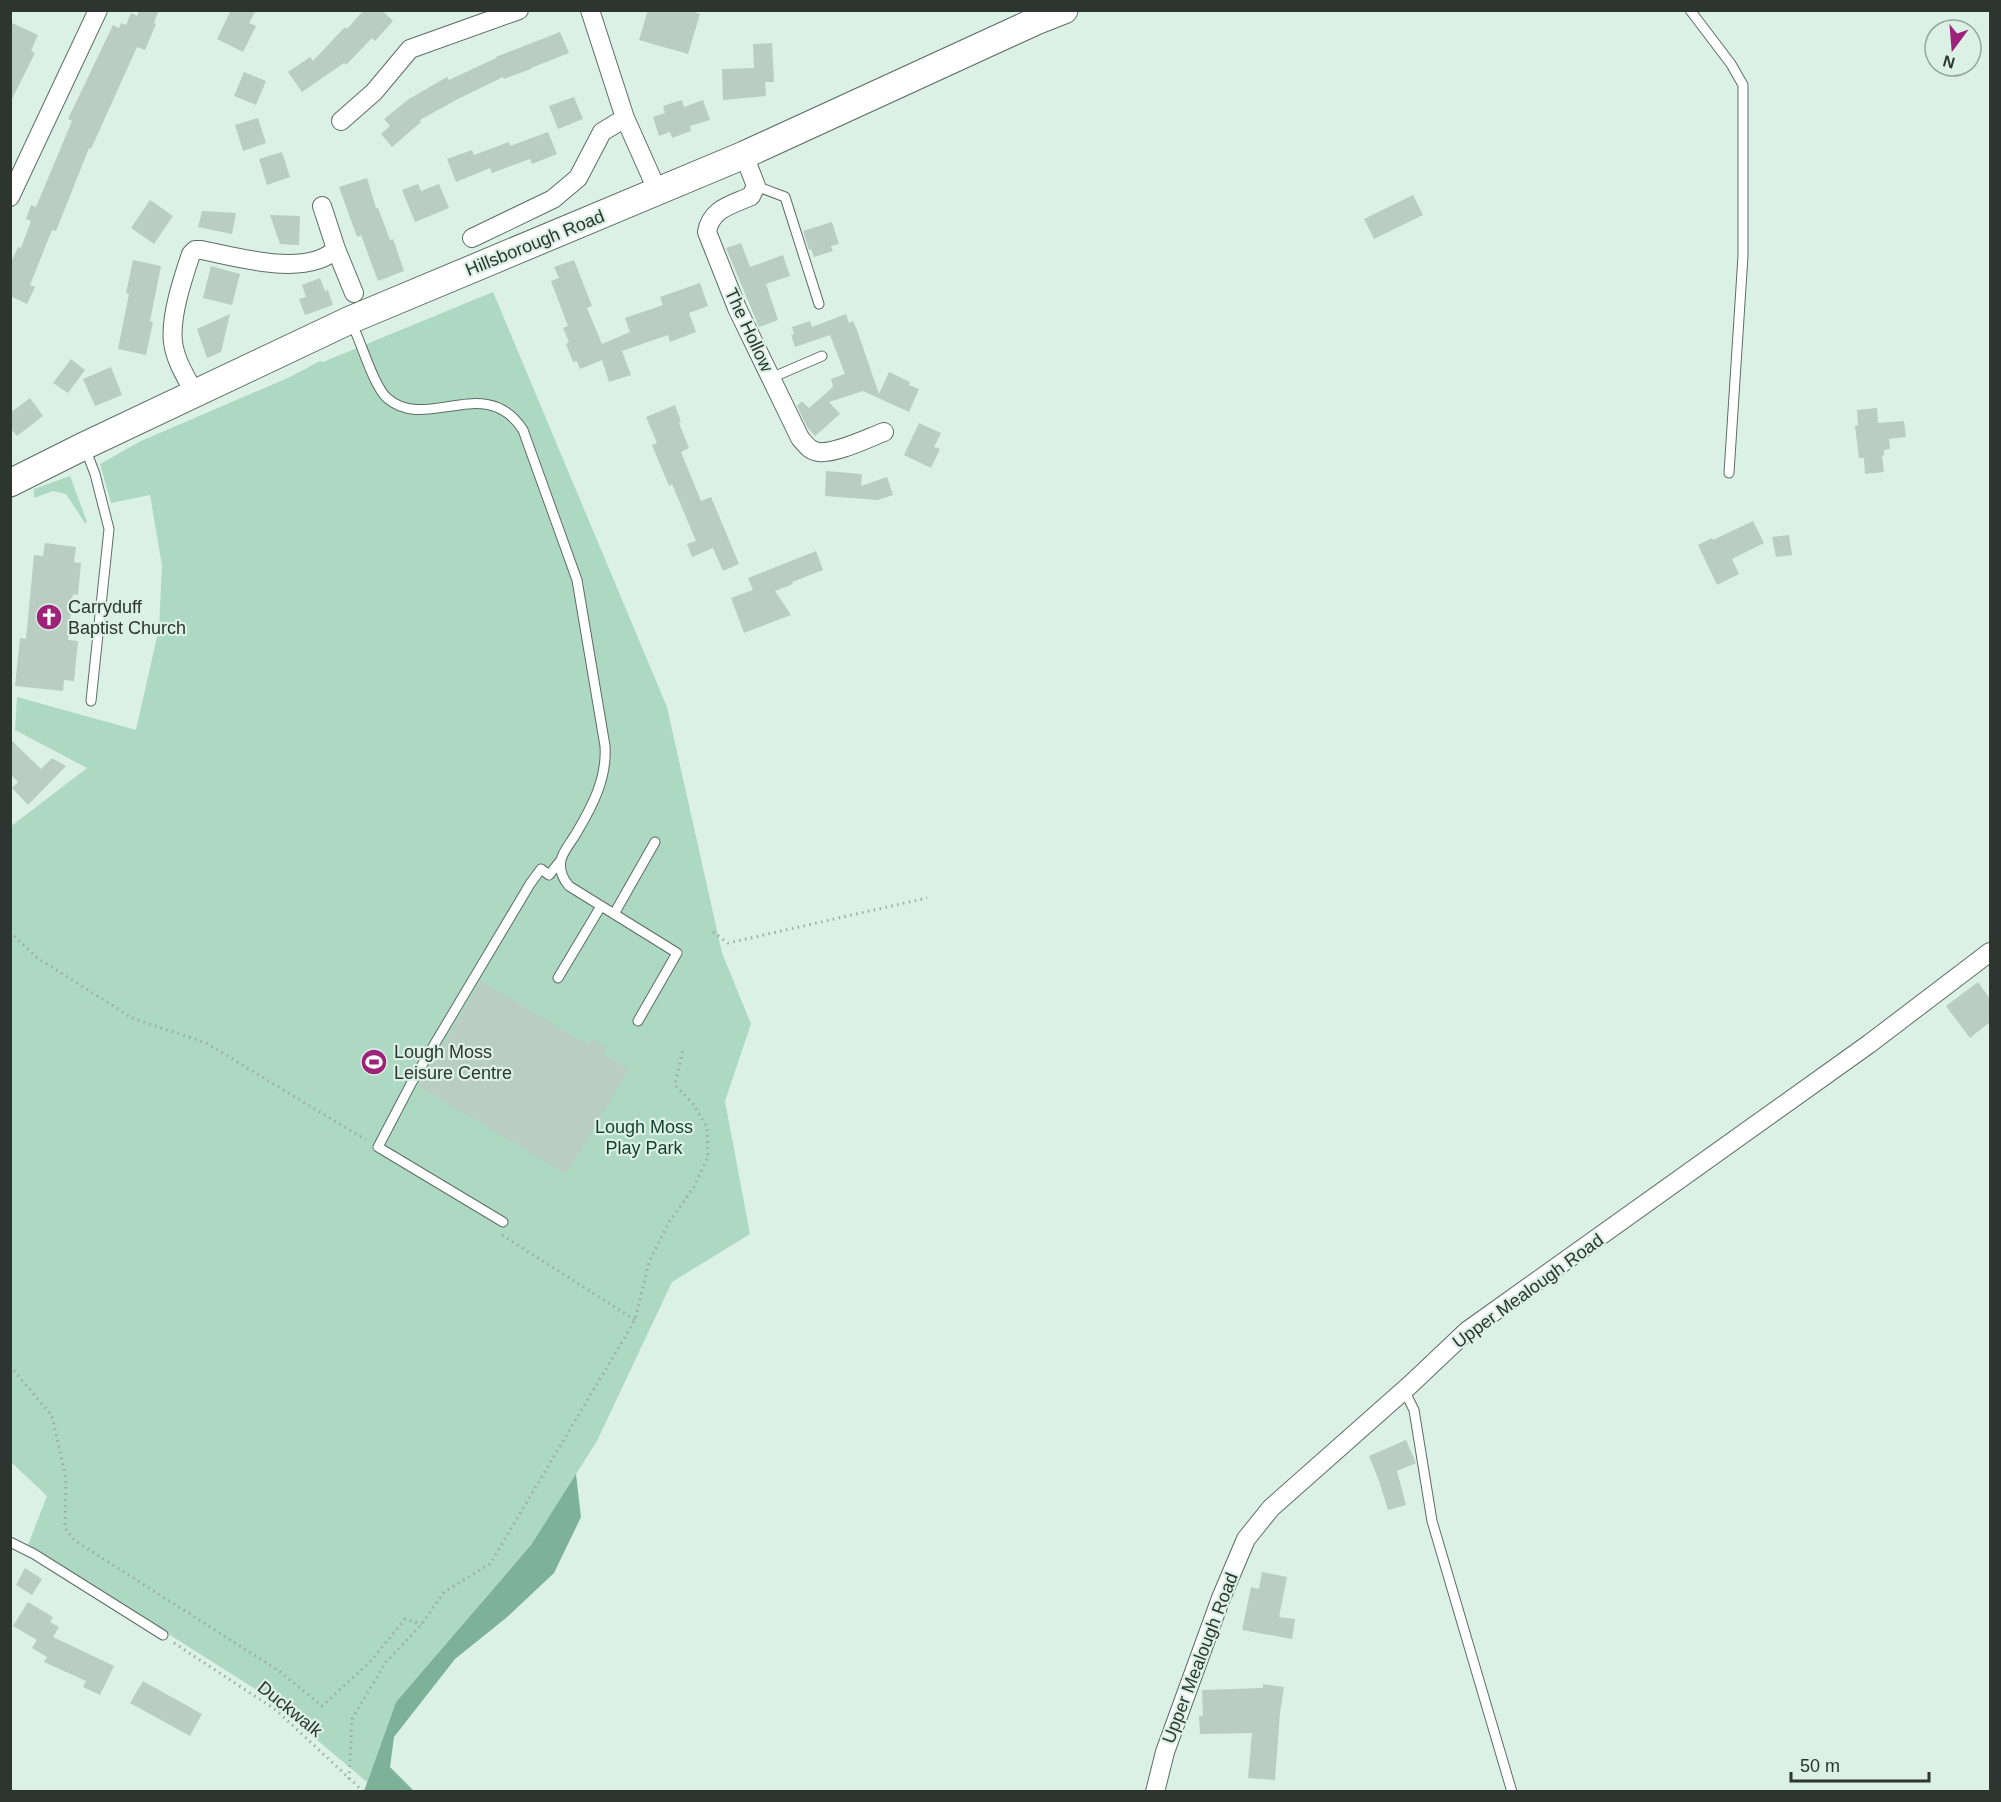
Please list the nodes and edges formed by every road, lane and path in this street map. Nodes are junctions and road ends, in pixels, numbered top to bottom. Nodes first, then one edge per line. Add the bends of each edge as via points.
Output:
1 (98, 10) edge
2 (519, 10) edge
3 (590, 10) edge
4 (1064, 10) edge
5 (1690, 10) edge
6 (499, 13) edge
7 (625, 118) junction
8 (341, 121) dead end
9 (744, 154) junction
10 (756, 186) junction
11 (658, 192) junction
12 (10, 197) edge
13 (322, 206) dead end
14 (472, 238) dead end
15 (336, 249) junction
16 (354, 293) dead end
17 (819, 304) dead end
18 (350, 320) junction
19 (822, 356) dead end
20 (771, 378) junction
21 (195, 394) junction
22 (884, 432) dead end
23 (84, 446) junction
24 (1729, 473) dead end
25 (10, 483) edge
26 (91, 701) dead end
27 (655, 843) dead end
28 (561, 860) junction
29 (927, 898) dead end
30 (602, 906) junction
31 (614, 914) junction
32 (10, 932) edge
33 (713, 932) dead end
34 (1990, 952) edge
35 (558, 978) dead end
36 (638, 1021) dead end
37 (682, 1049) dead end
38 (378, 1147) junction
39 (503, 1222) joint
40 (635, 1320) junction
41 (10, 1366) edge
42 (1404, 1390) junction
43 (10, 1542) edge
44 (422, 1624) junction
45 (163, 1635) joint
46 (349, 1779) junction
47 (364, 1791) edge
48 (1155, 1791) edge
49 (1512, 1791) edge

1 - 12 street
2 - 6 street
3 - 7 street
4 - 9 main road, Hillsborough Road
5 - 24 lane via 1743,85 1743,256
6 - 8 street via 410,49 374,92
7 - 11 street
7 - 14 street via 602,132 578,178 554,199
9 - 10 street
9 - 11 main road, Hillsborough Road
10 - 17 lane via 785,197
10 - 20 street, The Hollow via 751,196 716,213 707,232 737,308
11 - 18 main road, Hillsborough Road
13 - 15 street
15 - 16 street
15 - 21 street via 316,260 281,263 201,250 191,254 174,319 173,340 177,359
18 - 21 main road, Hillsborough Road
18 - 28 lane via 380,387 396,404 407,409 494,405 516,418 523,430 577,580 605,746 603,777 591,810
19 - 20 lane
20 - 22 street, The Hollow via 808,448 820,452 833,450
21 - 23 main road, Hillsborough Road
23 - 25 main road, Hillsborough Road
23 - 26 lane via 110,529
27 - 31 lane
28 - 30 lane via 563,879 569,886
28 - 38 lane via 549,875 541,869 530,884 412,1082
29 - 33 path via 728,943
30 - 31 lane
30 - 35 lane
31 - 36 lane via 677,953
32 - 38 path via 36,957 132,1018 206,1043
34 - 42 street, Upper Mealough Road via 1869,1044 1467,1331
37 - 40 path via 675,1085 707,1126 708,1157 649,1262
38 - 39 lane
39 - 40 path via 501,1235
40 - 44 path via 490,1564 444,1592
41 - 44 path via 52,1416 66,1478 65,1528 74,1540 279,1671 322,1706 370,1662 405,1619
42 - 48 street, Upper Mealough Road via 1271,1508 1246,1539 1165,1752
42 - 49 lane via 1414,1410 1432,1521
43 - 45 lane
44 - 46 path via 386,1662 352,1719
45 - 46 path, Duckwalk via 276,1710
46 - 47 path, Duckwalk

